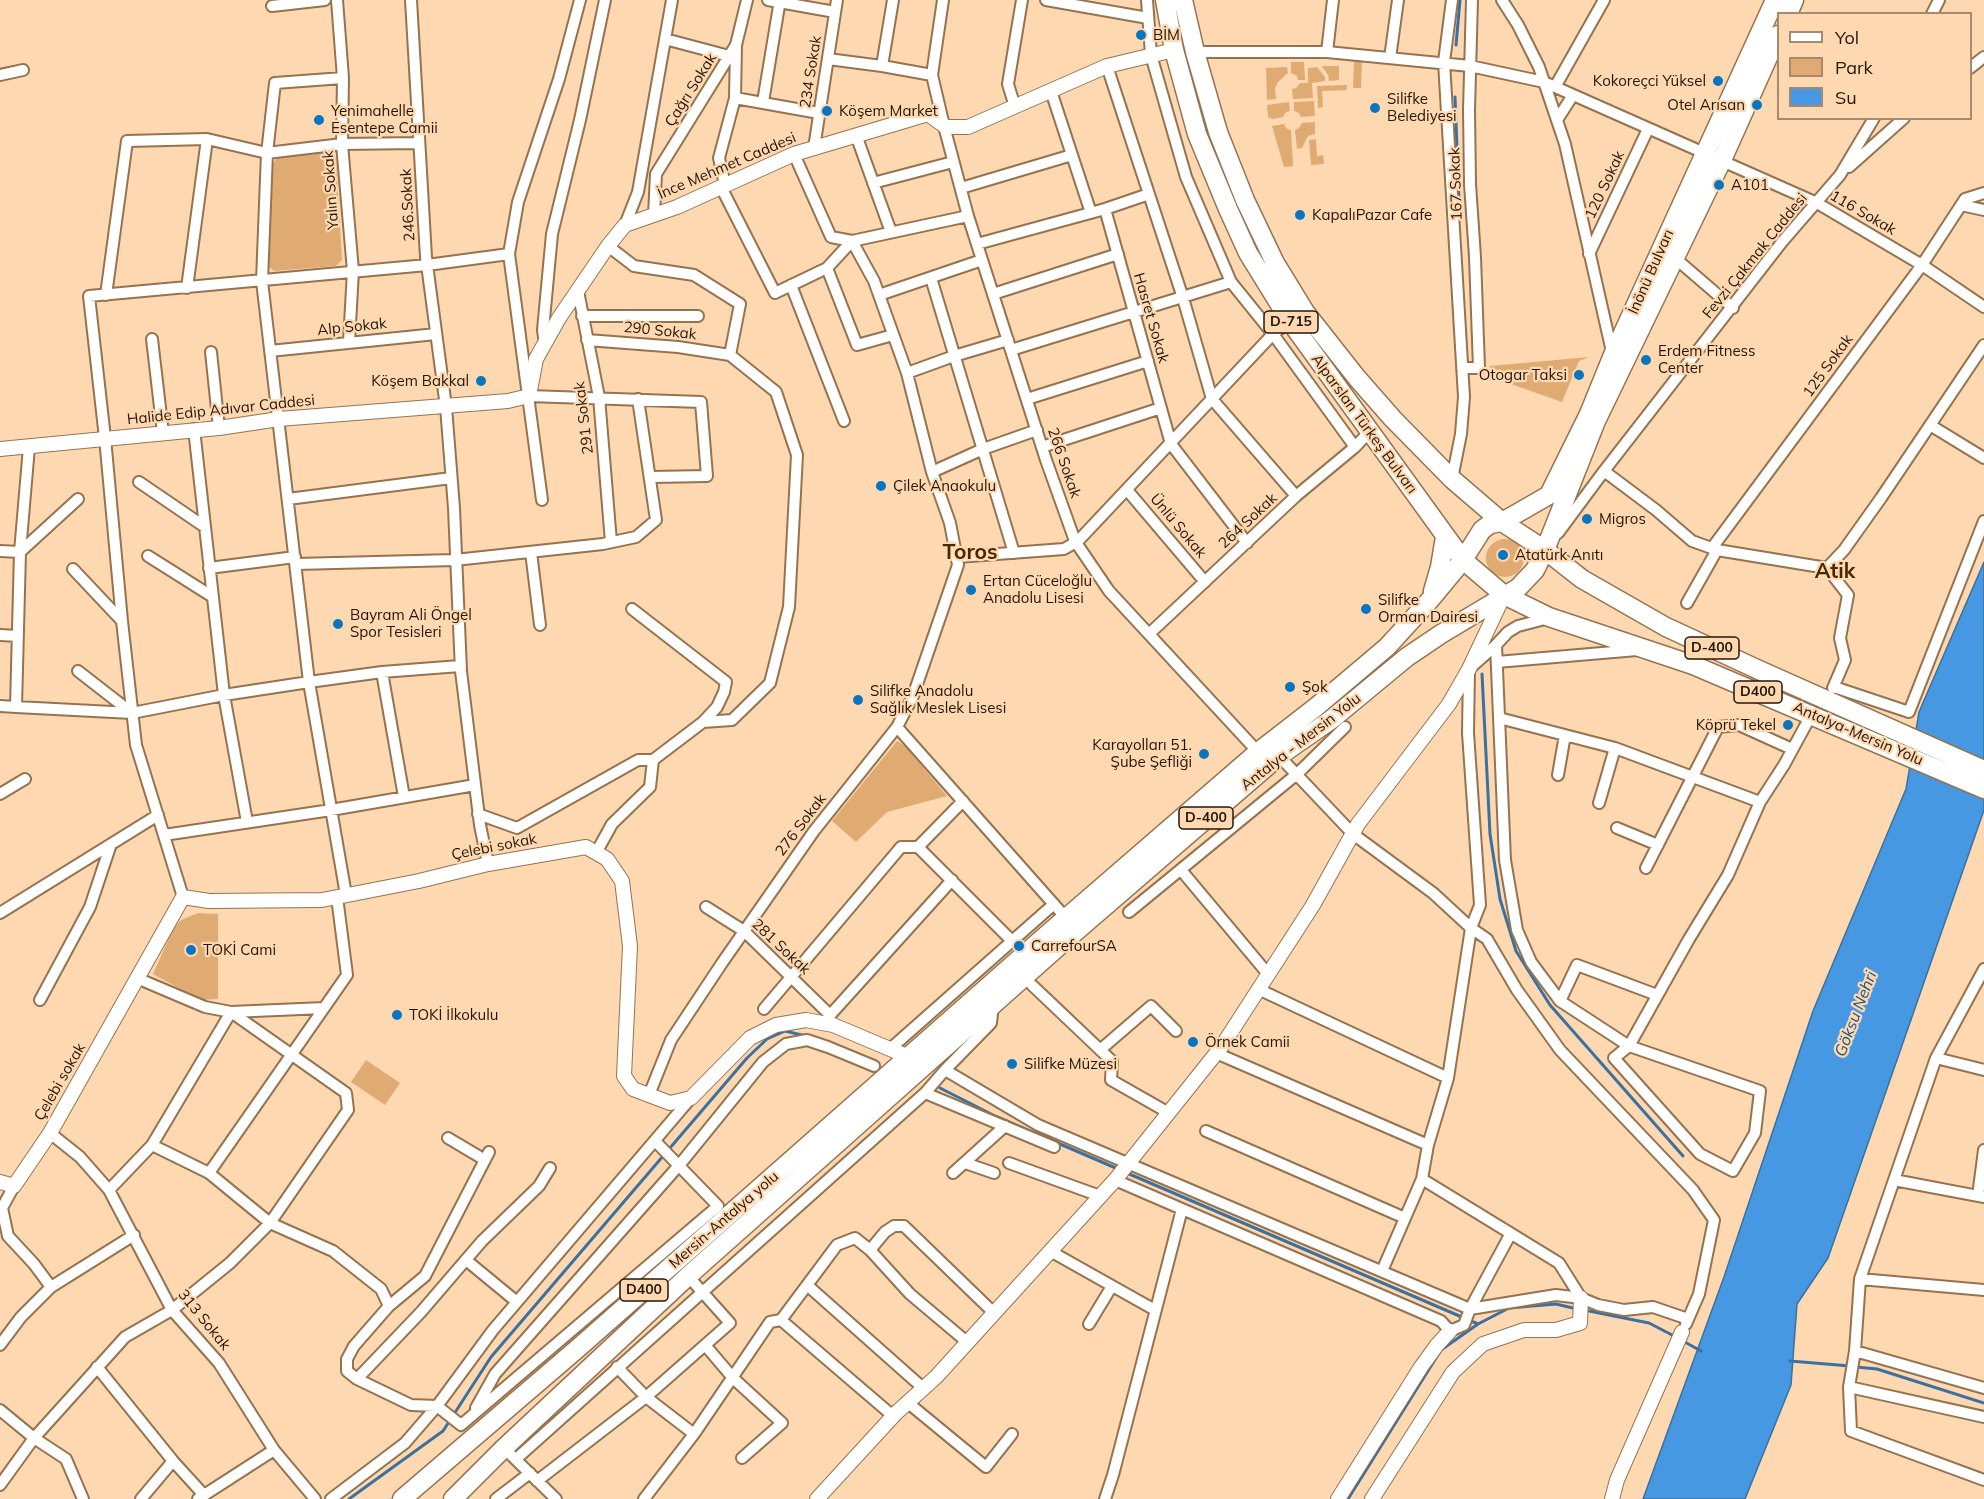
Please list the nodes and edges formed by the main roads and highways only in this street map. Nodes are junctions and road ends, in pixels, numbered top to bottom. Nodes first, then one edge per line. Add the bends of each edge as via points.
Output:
1 (1165, 0) edge
2 (1184, 0) edge
3 (1775, 0) edge
4 (1777, 39) edge
5 (1502, 522) junction
6 (1445, 537) junction
7 (1545, 550) junction
8 (1463, 560) junction
9 (1504, 595) junction
10 (1429, 602) junction
11 (1887, 736) junction
12 (1984, 770) edge
13 (1984, 789) edge
14 (909, 1057) joint
15 (926, 1064) joint
16 (886, 1077) junction
17 (402, 1499) edge
18 (453, 1499) edge

1 - 6 main road, Alparslan Türkeş Bulvarı / D-715 via 1197,134 1248,253 1290,321
2 - 5 main road, Alparslan Türkeş Bulvarı / D-715 via 1218,132 1275,263 1305,312 1357,378 1452,479
3 - 5 main road, İnönü Bulvarı via 1549,495
4 - 7 main road, İnönü Bulvarı via 1596,421
5 - 7 main road, D-400
5 - 8 main road via 1482,530
6 - 8 main road, Alparslan Türkeş Bulvarı / D-715
6 - 10 main road
7 - 9 main road via 1526,580
7 - 11 main road, D-400 via 1582,579 1666,627
8 - 9 main road, Alparslan Türkeş Bulvarı / D-715
8 - 10 main road, Antalya - Mersin Yolu / D-400
9 - 11 main road, Antalya-Mersin Yolu / D400 via 1549,617
9 - 15 main road, Antalya - Mersin Yolu / D-400 via 1407,657 1332,719 1279,756
10 - 14 main road, Antalya - Mersin Yolu / D-400 via 1387,647 1258,752
11 - 12 main road, Antalya-Mersin Yolu / D400
11 - 13 main road, Antalya-Mersin Yolu / D400
14 - 16 main road, Mersin-Antalya yolu / D400
15 - 16 main road, Mersin-Antalya yolu / D400
16 - 17 main road, Mersin-Antalya yolu / D400
16 - 18 main road, Mersin-Antalya yolu / D400 via 509,1454

